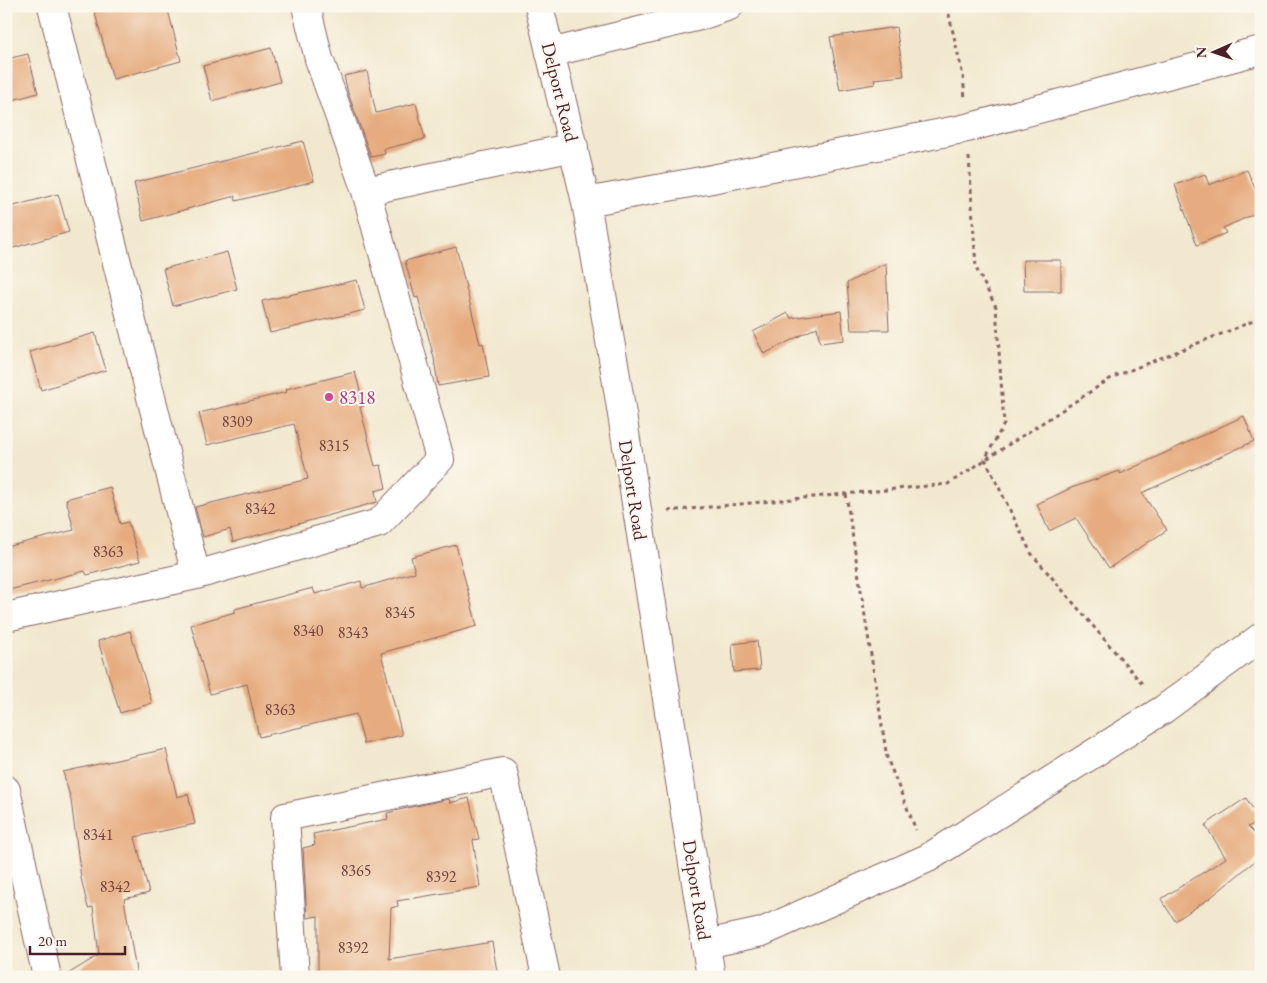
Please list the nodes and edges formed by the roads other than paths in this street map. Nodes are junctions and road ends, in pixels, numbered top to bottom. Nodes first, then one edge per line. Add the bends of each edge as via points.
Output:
1 (52, 6) edge
2 (306, 6) edge
3 (539, 6) edge
4 (729, 6) edge
5 (1261, 50) edge
6 (550, 53) junction
7 (574, 148) junction
8 (366, 191) junction
9 (586, 202) junction
10 (196, 575) junction
11 (6, 617) edge
12 (1261, 636) edge
13 (6, 790) edge
14 (706, 944) junction
15 (47, 977) edge
16 (295, 977) edge
17 (546, 977) edge
18 (710, 977) edge

1 - 10 street
2 - 8 street via 319,59
3 - 6 street, Delport Road
4 - 6 street
5 - 9 street via 967,128
6 - 7 street, Delport Road
7 - 8 street
7 - 9 street, Delport Road
8 - 10 street via 440,459 379,523
9 - 14 street, Delport Road
10 - 11 street
12 - 14 street via 1164,709 928,858 762,932
13 - 15 street
14 - 18 street, Delport Road
16 - 17 street via 285,817 503,772

